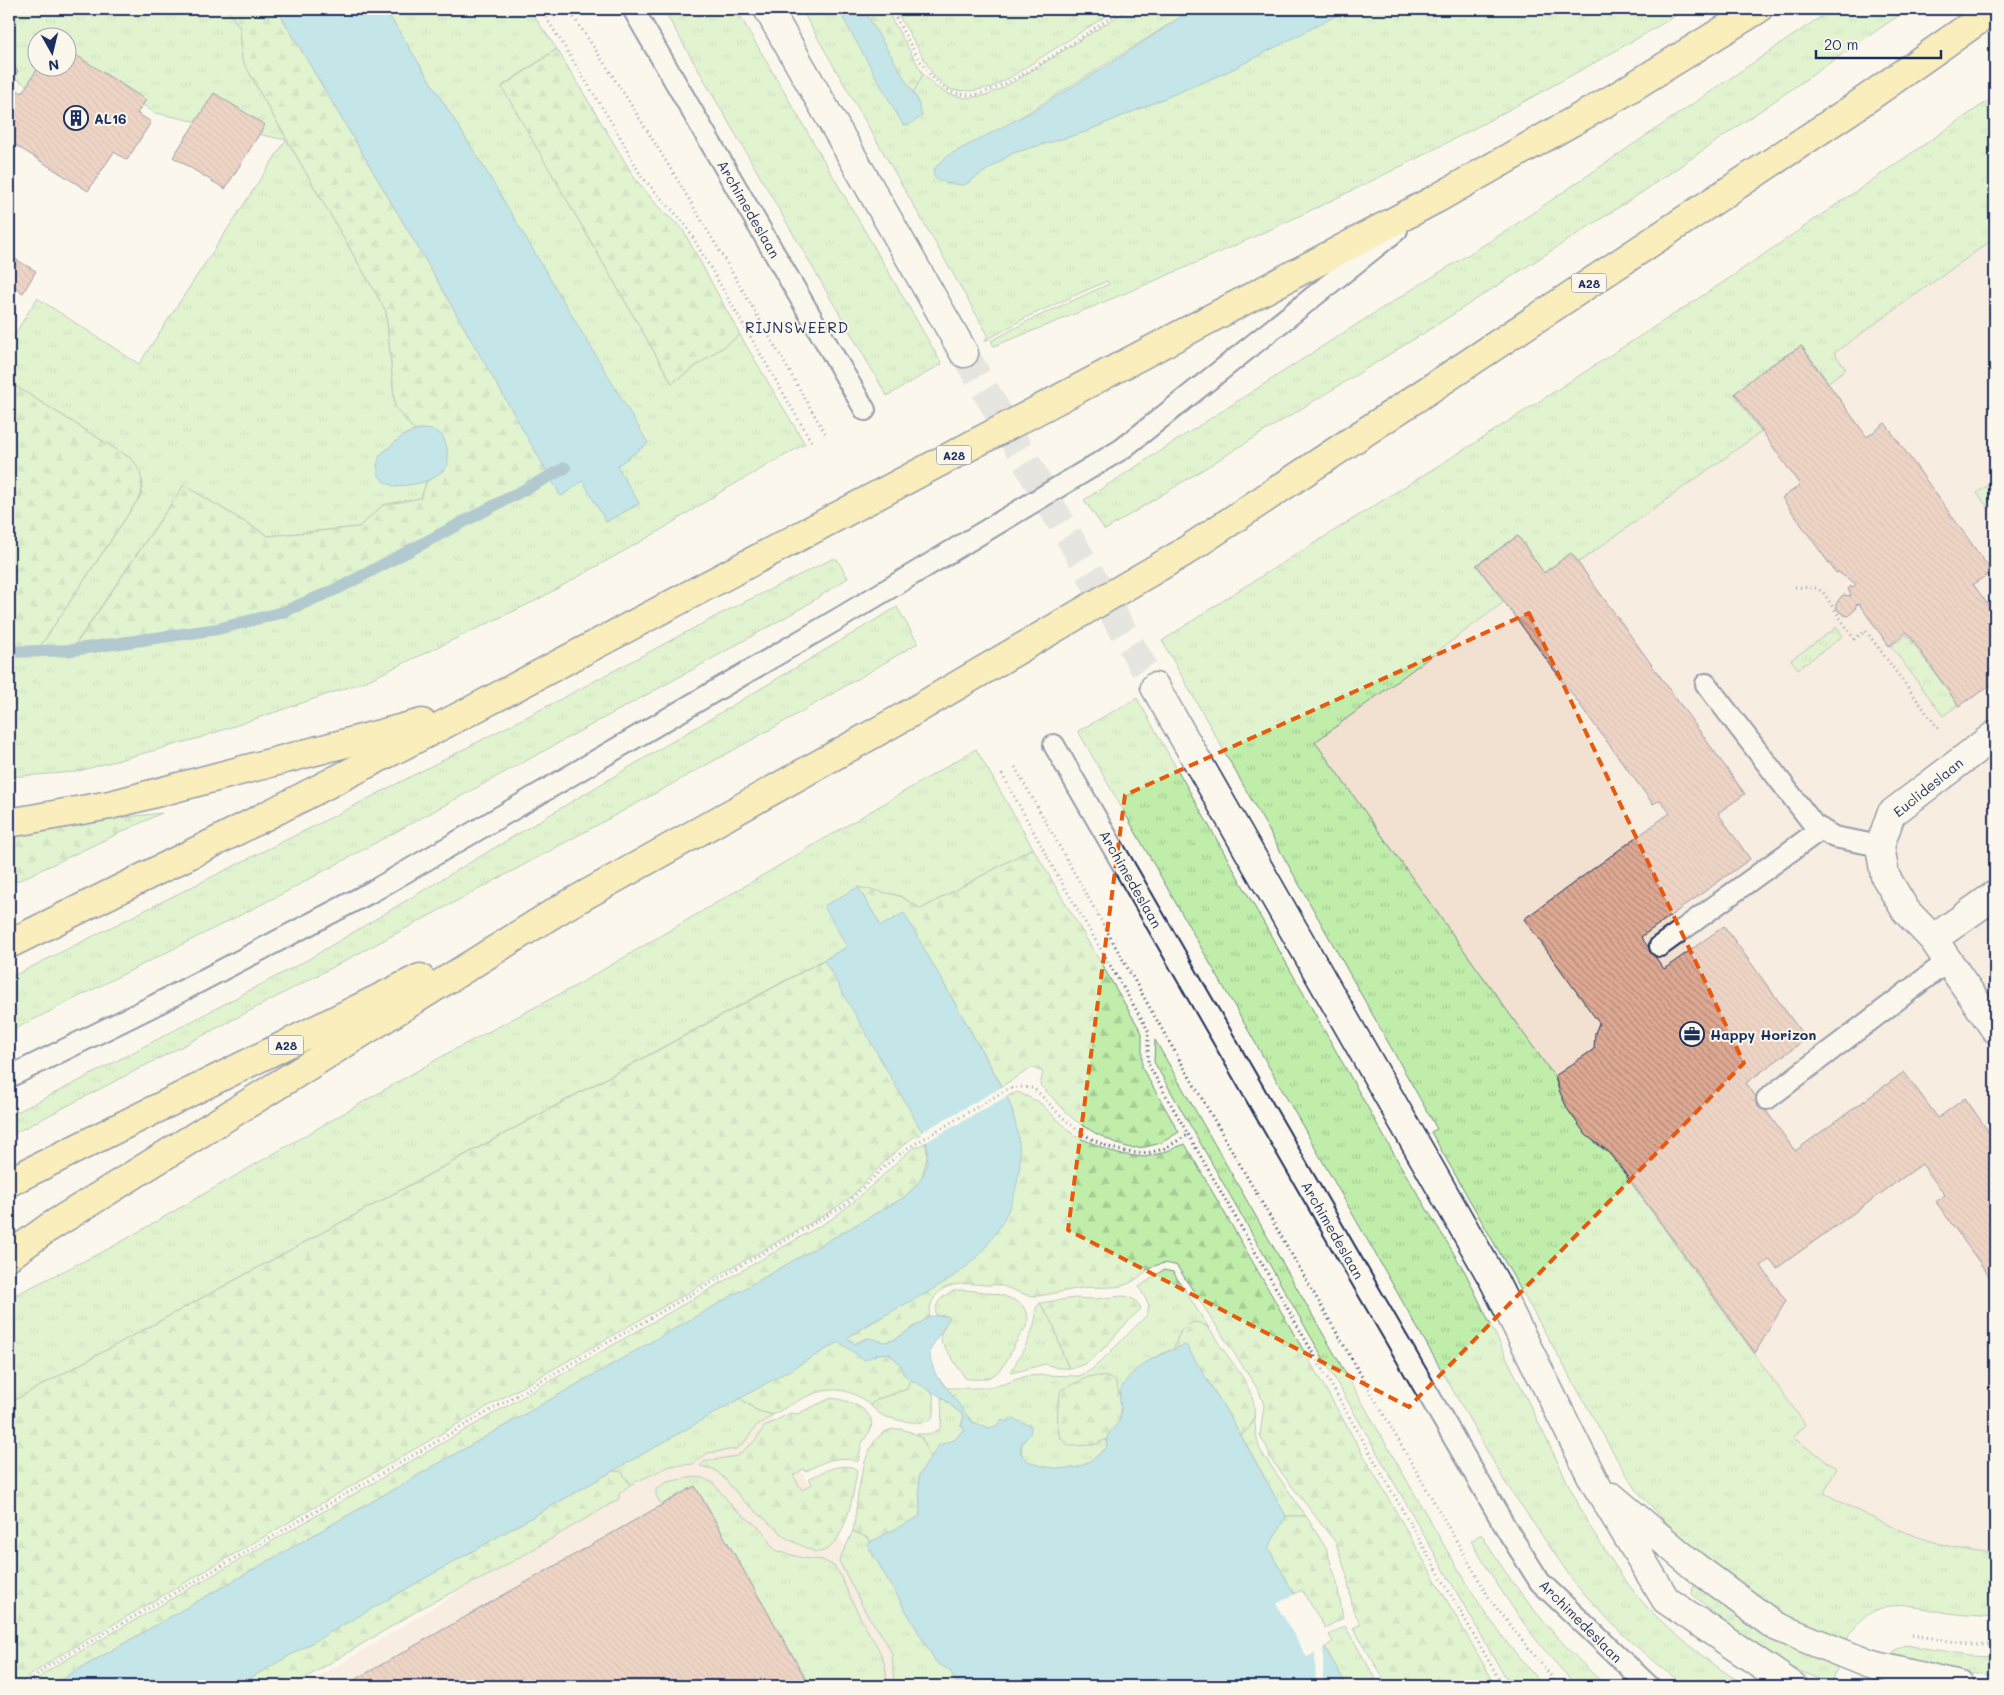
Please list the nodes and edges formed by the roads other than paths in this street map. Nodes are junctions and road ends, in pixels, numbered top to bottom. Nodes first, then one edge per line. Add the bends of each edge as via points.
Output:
1 (633, 9) edge
2 (768, 9) edge
3 (1758, 9) edge
4 (1994, 9) edge
5 (1436, 199) junction
6 (964, 353) tunnel mouth
7 (865, 410) dead end
8 (1706, 684) dead end
9 (1155, 687) tunnel mouth
10 (472, 710) junction
11 (1995, 735) edge
12 (1054, 745) dead end
13 (9, 824) edge
14 (1821, 829) junction
15 (1880, 846) junction
16 (1995, 895) edge
17 (562, 908) junction
18 (9, 944) edge
19 (1660, 946) dead end
20 (1940, 950) junction
21 (1995, 1029) edge
22 (9, 1077) edge
23 (1767, 1099) dead end
24 (9, 1182) edge
25 (48, 1228) junction
26 (9, 1249) edge
27 (9, 1256) edge
28 (1595, 1483) junction
29 (1649, 1686) edge
30 (1793, 1686) edge
31 (1960, 1686) edge

1 - 7 lane, Archimedeslaan
2 - 6 main road
3 - 5 highway, A28 via 1616,97
4 - 17 highway, A28 via 1852,109 1181,554 907,715
5 - 10 highway, A28
5 - 22 lane, A28 via 1122,449 374,891
8 - 14 lane via 1814,825
9 - 28 main road via 1494,1281
10 - 13 highway, A28 via 110,805
10 - 18 highway, A28
11 - 15 main road, Euclideslaan via 1891,814
12 - 29 lane, Archimedeslaan via 1509,1533 1540,1582
14 - 15 lane via 1834,837
14 - 19 lane
15 - 20 main road, Euclideslaan via 1885,876 1906,911
16 - 20 main road
17 - 24 highway, A28
17 - 25 highway
20 - 21 main road, Euclideslaan
20 - 23 lane
25 - 26 highway
25 - 27 highway
28 - 30 main road via 1666,1600
28 - 31 main road via 1694,1566 1775,1626 1869,1664

